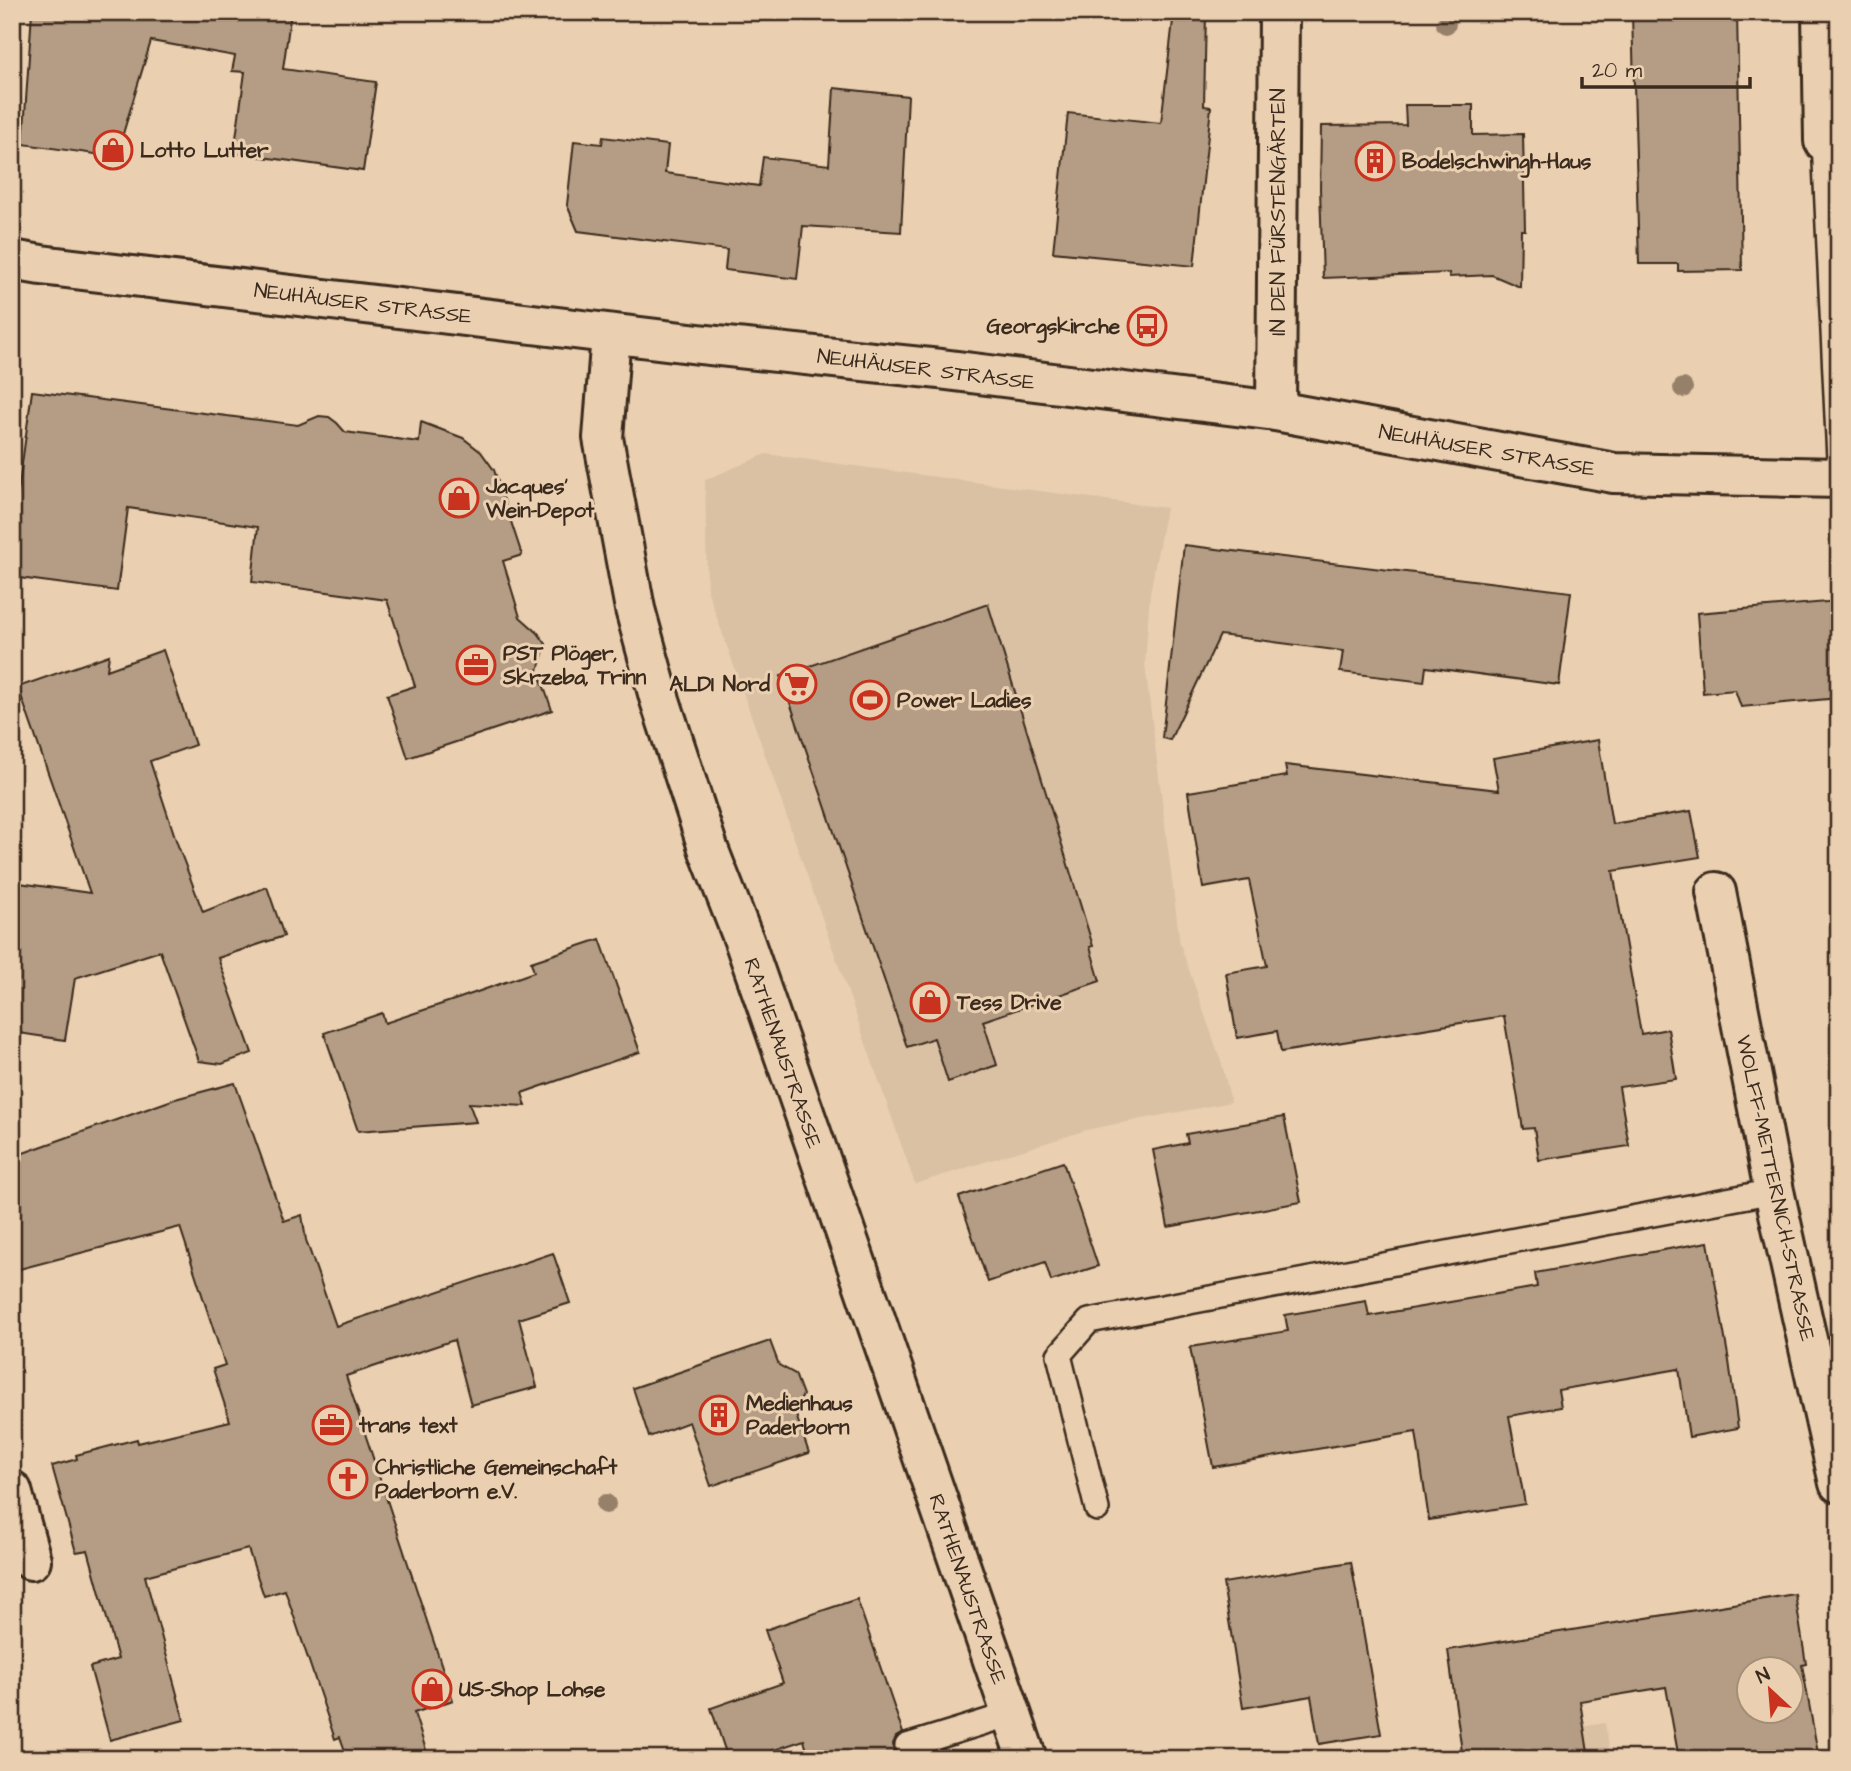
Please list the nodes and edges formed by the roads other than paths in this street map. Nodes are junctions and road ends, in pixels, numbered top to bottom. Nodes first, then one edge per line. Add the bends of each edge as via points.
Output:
1 (1279, 12) edge
2 (1822, 12) edge
3 (1824, 141) joint
4 (12, 260) edge
5 (611, 334) junction
6 (1276, 411) junction
7 (1839, 459) edge
8 (1839, 478) edge
9 (1716, 892) dead end
10 (1774, 1191) junction
11 (1839, 1483) edge
12 (12, 1491) edge
13 (1097, 1509) dead end
14 (32, 1560) dead end
15 (1011, 1714) junction
16 (907, 1746) dead end
17 (1027, 1759) edge

1 - 6 street, IN DEN FÜRSTENGÄRTEN
2 - 3 street
3 - 7 lane
4 - 5 street, NEUHÄUSER STRASSE
5 - 6 street, NEUHÄUSER STRASSE
5 - 15 street, RATHENAUSTRASSE via 603,438 635,609 659,697
6 - 8 street, NEUHÄUSER STRASSE via 1615,473
9 - 10 street, WOLFF-METTERNICH-STRASSE
10 - 11 street, WOLFF-METTERNICH-STRASSE
10 - 13 lane via 1089,1321 1059,1355
12 - 14 street
15 - 16 lane
15 - 17 street, RATHENAUSTRASSE

